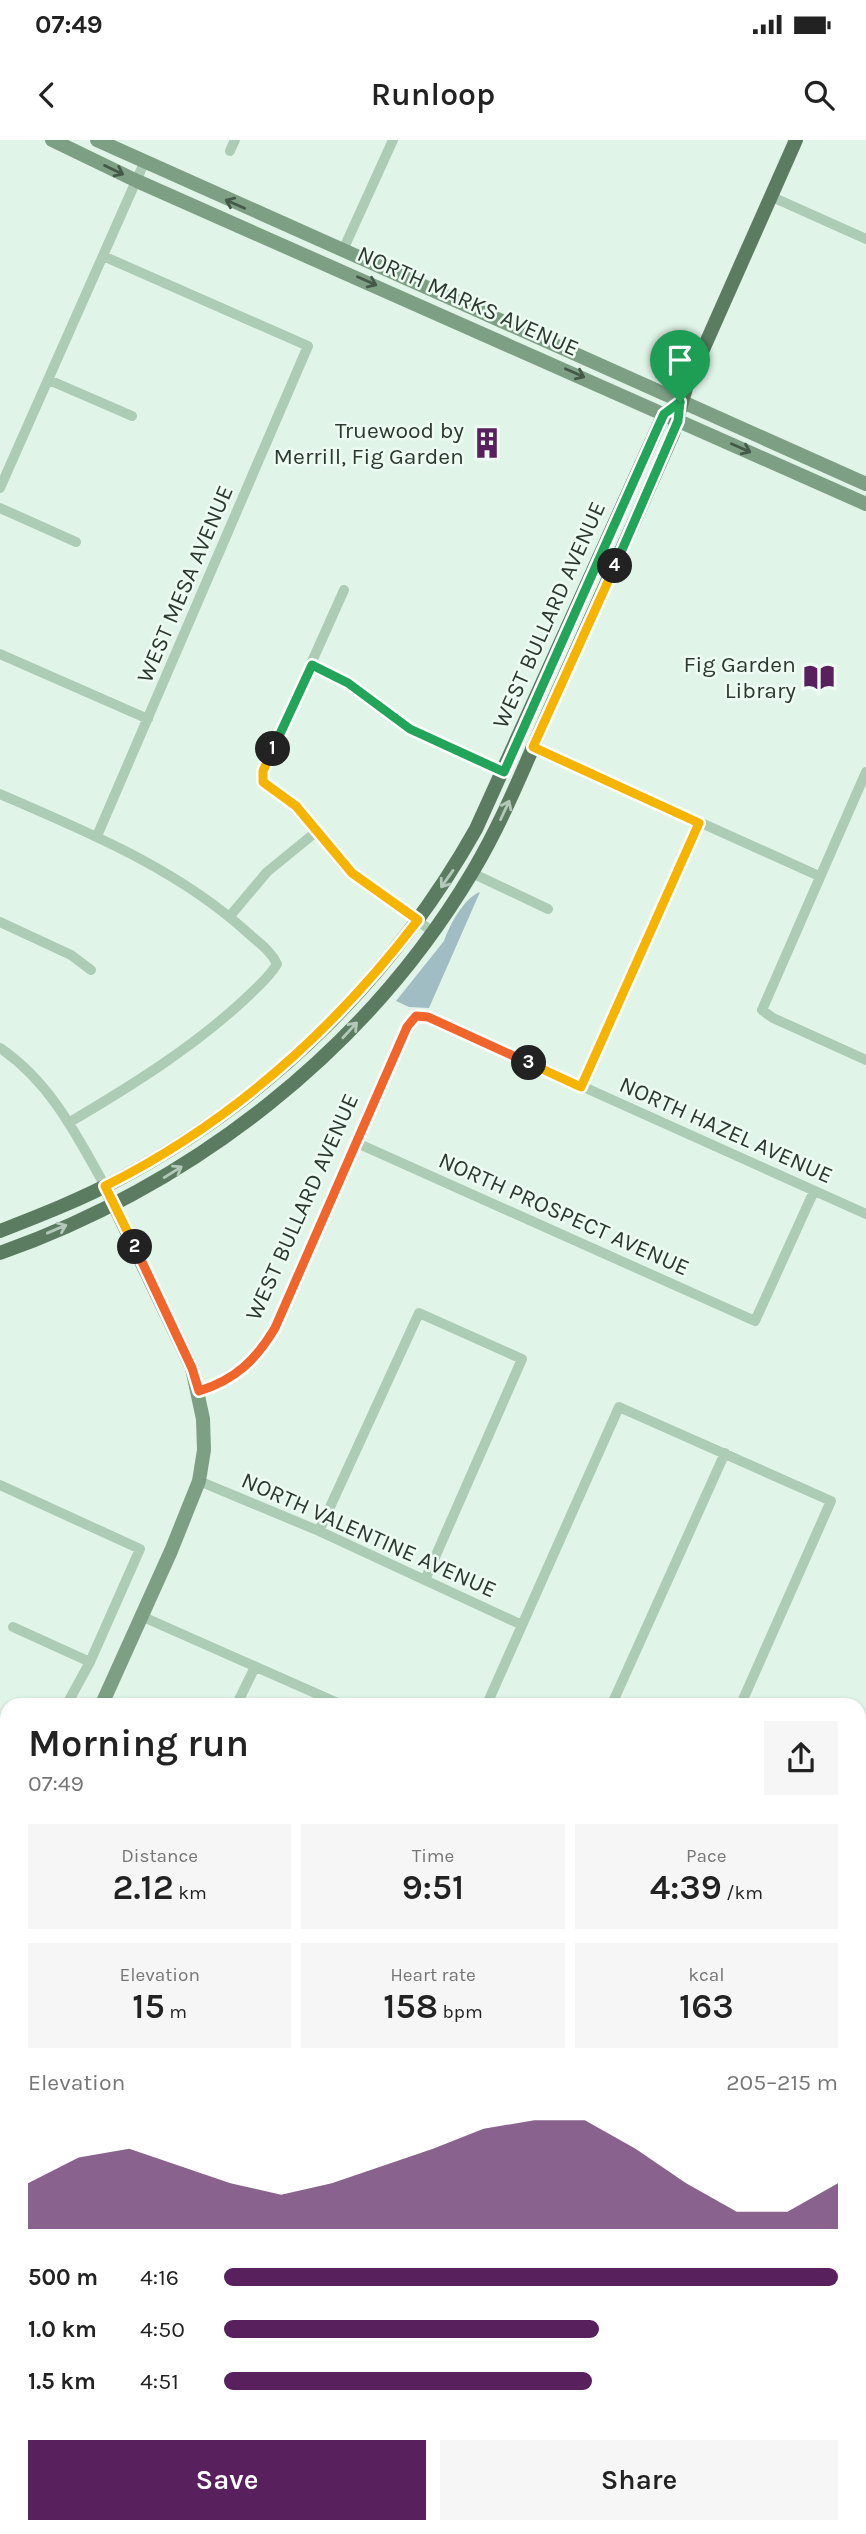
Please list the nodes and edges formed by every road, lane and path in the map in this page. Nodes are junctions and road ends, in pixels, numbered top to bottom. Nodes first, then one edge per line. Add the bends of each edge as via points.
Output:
1 (52, 140) edge
2 (97, 140) edge
3 (235, 140) edge
4 (393, 140) edge
5 (796, 140) edge
6 (79, 146) edge
7 (230, 151) dead end
8 (144, 163) junction
9 (137, 181) junction
10 (770, 195) junction
11 (242, 226) junction
12 (866, 239) edge
13 (343, 250) junction
14 (103, 256) junction
15 (449, 319) junction
16 (544, 341) junction
17 (49, 380) junction
18 (680, 402) junction
19 (664, 414) junction
20 (132, 416) dead end
21 (678, 421) junction
22 (866, 484) edge
23 (0, 488) edge
24 (864, 501) edge
25 (0, 508) edge
26 (76, 542) dead end
27 (594, 569) junction
28 (344, 590) dead end
29 (598, 595) junction
30 (0, 654) edge
31 (312, 665) junction
32 (148, 719) junction
33 (533, 747) junction
34 (504, 772) junction
35 (866, 772) edge
36 (0, 794) edge
37 (699, 823) junction
38 (476, 829) junction
39 (316, 832) junction
40 (97, 836) junction
41 (472, 873) junction
42 (820, 876) junction
43 (548, 909) dead end
44 (230, 916) junction
45 (418, 920) junction
46 (0, 922) edge
47 (433, 932) junction
48 (91, 970) dead end
49 (416, 1016) joint
50 (0, 1048) edge
51 (866, 1060) edge
52 (581, 1087) junction
53 (70, 1122) junction
54 (357, 1143) junction
55 (105, 1186) junction
56 (814, 1191) junction
57 (114, 1206) junction
58 (866, 1214) edge
59 (0, 1231) edge
60 (0, 1253) edge
61 (199, 1391) junction
62 (725, 1453) junction
63 (198, 1481) junction
64 (0, 1485) edge
65 (319, 1531) junction
66 (425, 1580) junction
67 (141, 1616) junction
68 (522, 1625) junction
69 (13, 1627) dead end
70 (90, 1662) junction
71 (255, 1667) junction
72 (70, 1698) edge
73 (105, 1698) edge
74 (240, 1698) edge
75 (326, 1698) edge
76 (490, 1698) edge
77 (615, 1698) edge
78 (744, 1698) edge

1 - 6 main road, NORTH MARKS AVENUE
2 - 8 main road, NORTH MARKS AVENUE
3 - 7 street
4 - 13 street
5 - 10 main road, WEST BULLARD AVENUE
6 -> 9 main road, NORTH MARKS AVENUE
8 - 9 street
13 -> 8 main road, NORTH MARKS AVENUE
9 - 11 main road, NORTH MARKS AVENUE
9 - 14 street
10 - 12 street
10 - 18 main road, WEST BULLARD AVENUE
11 - 13 main road via 251,223 331,254
11 -> 15 main road, NORTH MARKS AVENUE
13 - 16 main road, NORTH MARKS AVENUE
14 - 17 street
14 - 32 street, WEST MESA AVENUE via 308,346
15 - 16 main road via 466,317 531,342
15 -> 19 main road, NORTH MARKS AVENUE
16 - 18 main road, NORTH MARKS AVENUE
17 - 20 street
17 - 23 street
18 - 19 main road, WEST BULLARD AVENUE
18 - 21 main road, WEST BULLARD AVENUE
18 - 22 main road, NORTH MARKS AVENUE
19 - 21 main road, NORTH MARKS AVENUE
19 - 27 main road, WEST BULLARD AVENUE
21 -> 24 main road, NORTH MARKS AVENUE
21 - 29 main road, WEST BULLARD AVENUE
25 - 26 street
27 - 29 main road via 602,575
27 - 34 main road, WEST BULLARD AVENUE
28 - 31 street
29 - 33 main road, WEST BULLARD AVENUE
30 - 32 street
31 - 34 street via 348,683 410,729
31 - 39 street via 263,771 263,782 296,806
32 - 40 street, WEST MESA AVENUE
33 - 37 street
41 -> 33 main road, WEST BULLARD AVENUE
34 - 38 main road, WEST BULLARD AVENUE
35 - 42 street
36 - 40 street
37 - 42 street
37 - 52 street
38 - 41 main road
38 -> 45 main road, WEST BULLARD AVENUE
39 - 44 street via 267,872
39 - 45 street via 352,873
40 - 44 street via 169,874
41 - 43 street
41 - 47 main road, WEST BULLARD AVENUE
42 - 51 street via 762,1010
44 - 53 street via 272,955 277,964 271,974 176,1055
45 - 47 street
45 - 55 main road, WEST BULLARD AVENUE via 353,999 278,1069 198,1132
46 - 48 street via 71,955
57 -> 47 main road, WEST BULLARD AVENUE via 191,1161 305,1074 351,1030
49 - 52 street, NORTH HAZEL AVENUE via 428,1017
49 - 54 street, WEST BULLARD AVENUE via 407,1027
50 - 53 street via 23,1064
52 - 56 street, NORTH HAZEL AVENUE
53 - 55 street
54 - 56 street, NORTH PROSPECT AVENUE via 755,1321
54 - 61 street, WEST BULLARD AVENUE via 262,1349 231,1378
55 - 57 main road
55 - 59 main road, WEST BULLARD AVENUE
56 - 58 street, NORTH HAZEL AVENUE
60 -> 57 main road, WEST BULLARD AVENUE
57 - 61 main road
61 - 63 main road via 204,1450
62 - 68 street via 619,1406
62 - 77 street
62 - 78 street via 831,1501
63 - 65 street, NORTH VALENTINE AVENUE
63 - 67 main road
64 - 70 street via 140,1549
65 - 66 street, NORTH VALENTINE AVENUE
65 - 66 street via 419,1313 522,1359
66 - 68 street, NORTH VALENTINE AVENUE
67 - 71 street
67 - 73 main road
68 - 76 street
69 - 70 street
70 - 72 street
71 - 74 street
71 - 75 street

